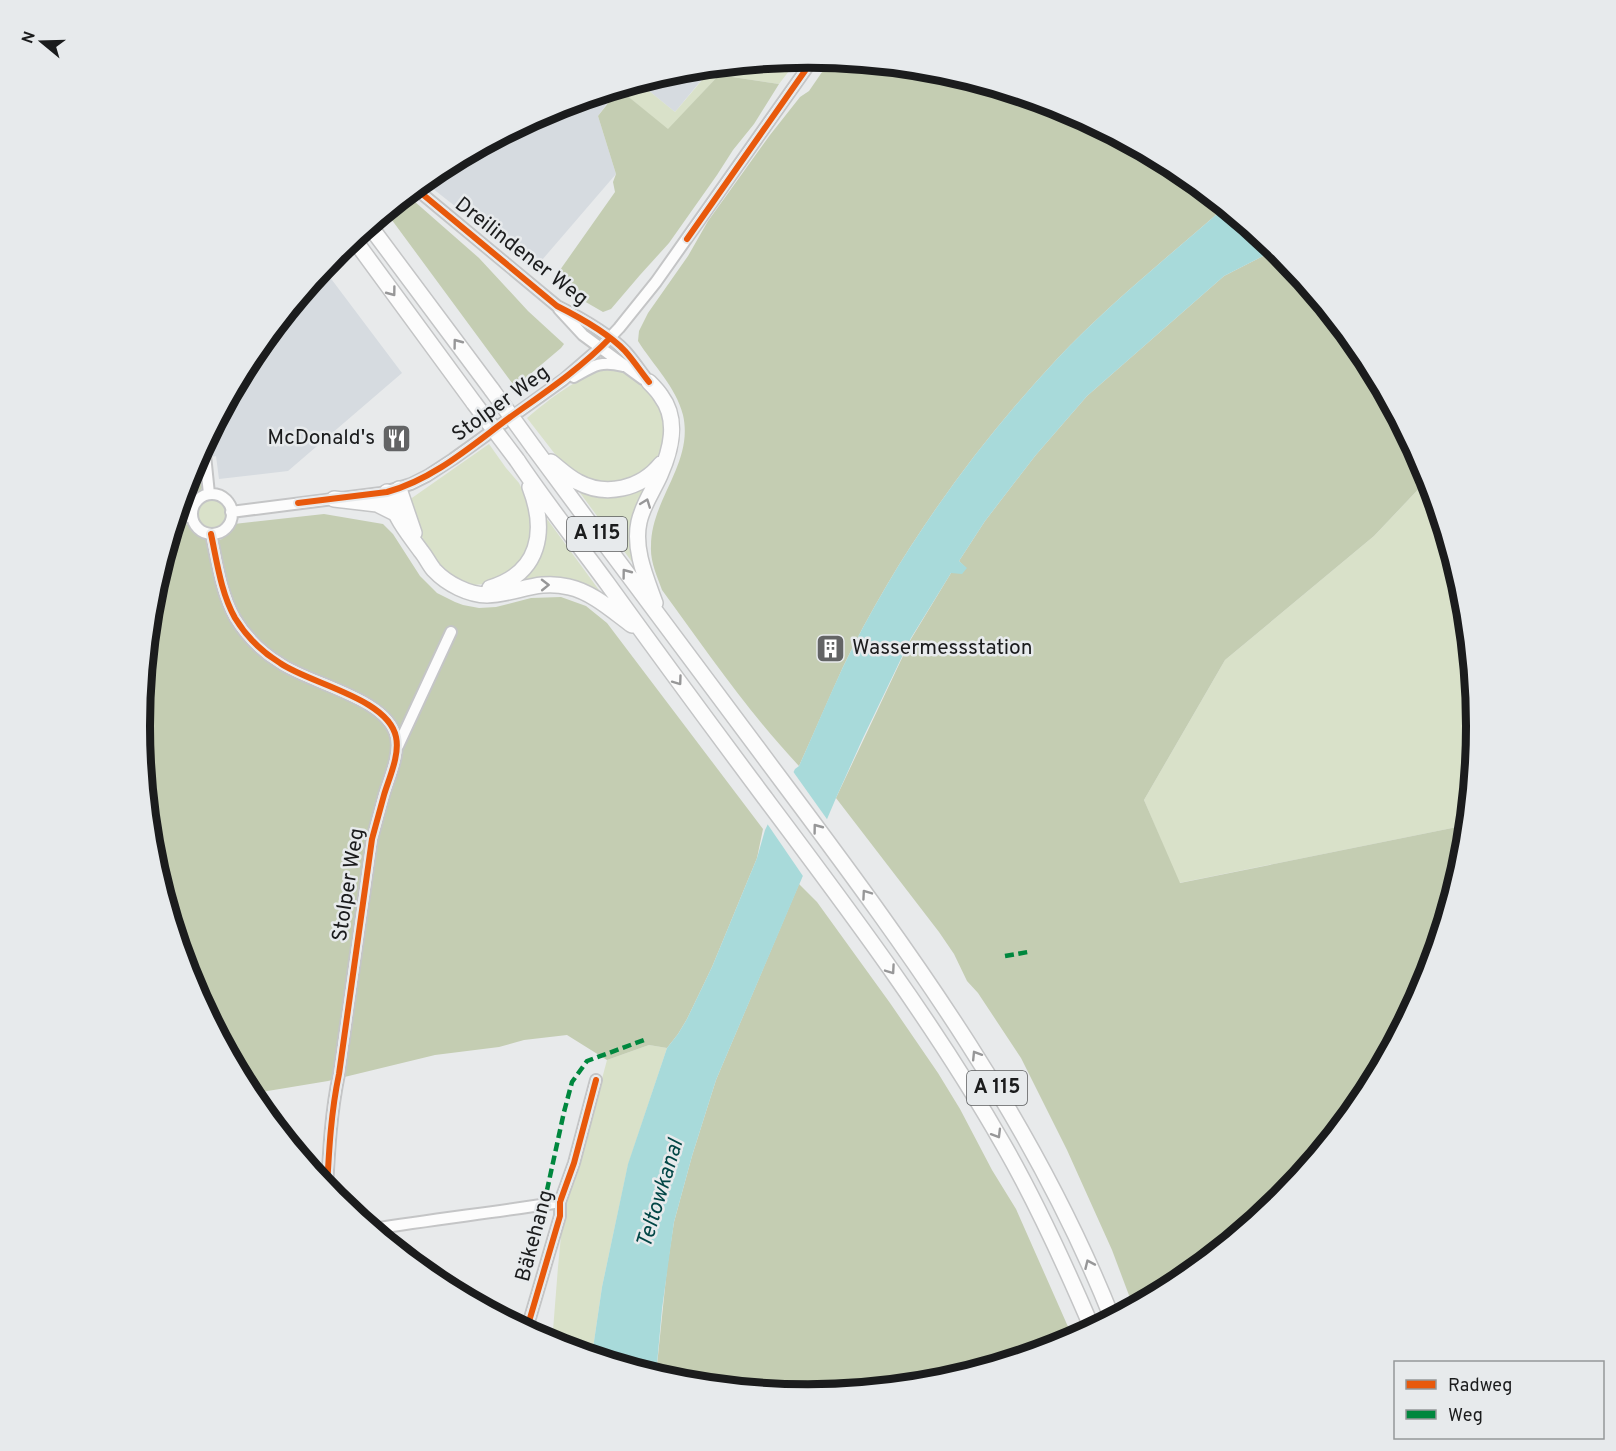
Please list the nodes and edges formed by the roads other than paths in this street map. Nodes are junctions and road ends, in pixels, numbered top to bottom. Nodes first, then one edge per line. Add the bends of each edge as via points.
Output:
1 (805, 68) edge
2 (421, 193) edge
3 (374, 231) edge
4 (358, 246) edge
5 (557, 306) junction
6 (610, 338) junction
7 (600, 348) junction
8 (626, 367) junction
9 (563, 380) junction
10 (649, 382) junction
11 (534, 448) junction
12 (670, 452) junction
13 (206, 461) edge
14 (520, 465) junction
15 (393, 490) junction
16 (209, 495) junction
17 (334, 499) junction
18 (231, 512) junction
19 (395, 513) junction
20 (192, 516) junction
21 (184, 517) edge
22 (211, 534) junction
23 (422, 552) junction
24 (467, 591) junction
25 (661, 620) junction
26 (451, 632) dead end
27 (644, 634) junction
28 (397, 748) junction
29 (596, 1080) dead end
30 (328, 1174) edge
31 (560, 1202) junction
32 (383, 1228) edge
33 (1109, 1311) edge
34 (529, 1321) edge
35 (1089, 1321) edge

1 - 6 street, Stolper Weg via 667,267
2 - 5 street, Dreilindener Weg
11 -> 3 highway, A 115, bridge
4 -> 14 highway, A 115, bridge
5 - 6 street, Dreilindener Weg
5 - 7 street, Dreilindener Weg via 573,326
6 - 7 street, Stolper Weg
6 - 10 street, Dreilindener Weg
7 - 8 street, Dreilindener Weg
7 - 9 street, Stolper Weg
8 - 9 street via 603,363
8 - 10 street, Dreilindener Weg
9 - 15 street, Stolper Weg via 427,476
10 - 12 highway via 668,408
11 - 12 highway via 576,481 608,490 637,483 655,471
25 -> 11 highway, A 115
25 -> 12 highway via 639,550 639,524
13 - 16 street
14 - 24 highway via 539,518 534,554 527,566 502,584
14 - 27 highway, A 115
15 - 17 street, Stolper Weg
15 - 19 highway
15 - 23 highway
16 - 18 street via 228,502
16 - 20 street via 195,504
17 - 18 street, Stolper Weg
17 - 19 highway via 377,504
18 - 22 street via 228,525
19 - 23 highway
20 - 21 street
20 - 22 street via 196,527
22 - 28 street via 225,596 235,618 256,644 300,675 375,709 393,728
23 - 24 highway via 435,571
24 -> 27 highway via 488,595 540,584 570,587 603,603
33 -> 25 highway, A 115 via 1072,1226 1003,1098 948,1011 852,874
26 - 28 street, Stolper Weg
27 -> 35 highway, A 115 via 833,888 950,1057 1004,1144
28 - 30 street, Stolper Weg via 372,839 329,1136
29 - 31 street, Bäkehang
31 - 32 street, Bäkehang
31 - 34 street, Bäkehang via 560,1216

